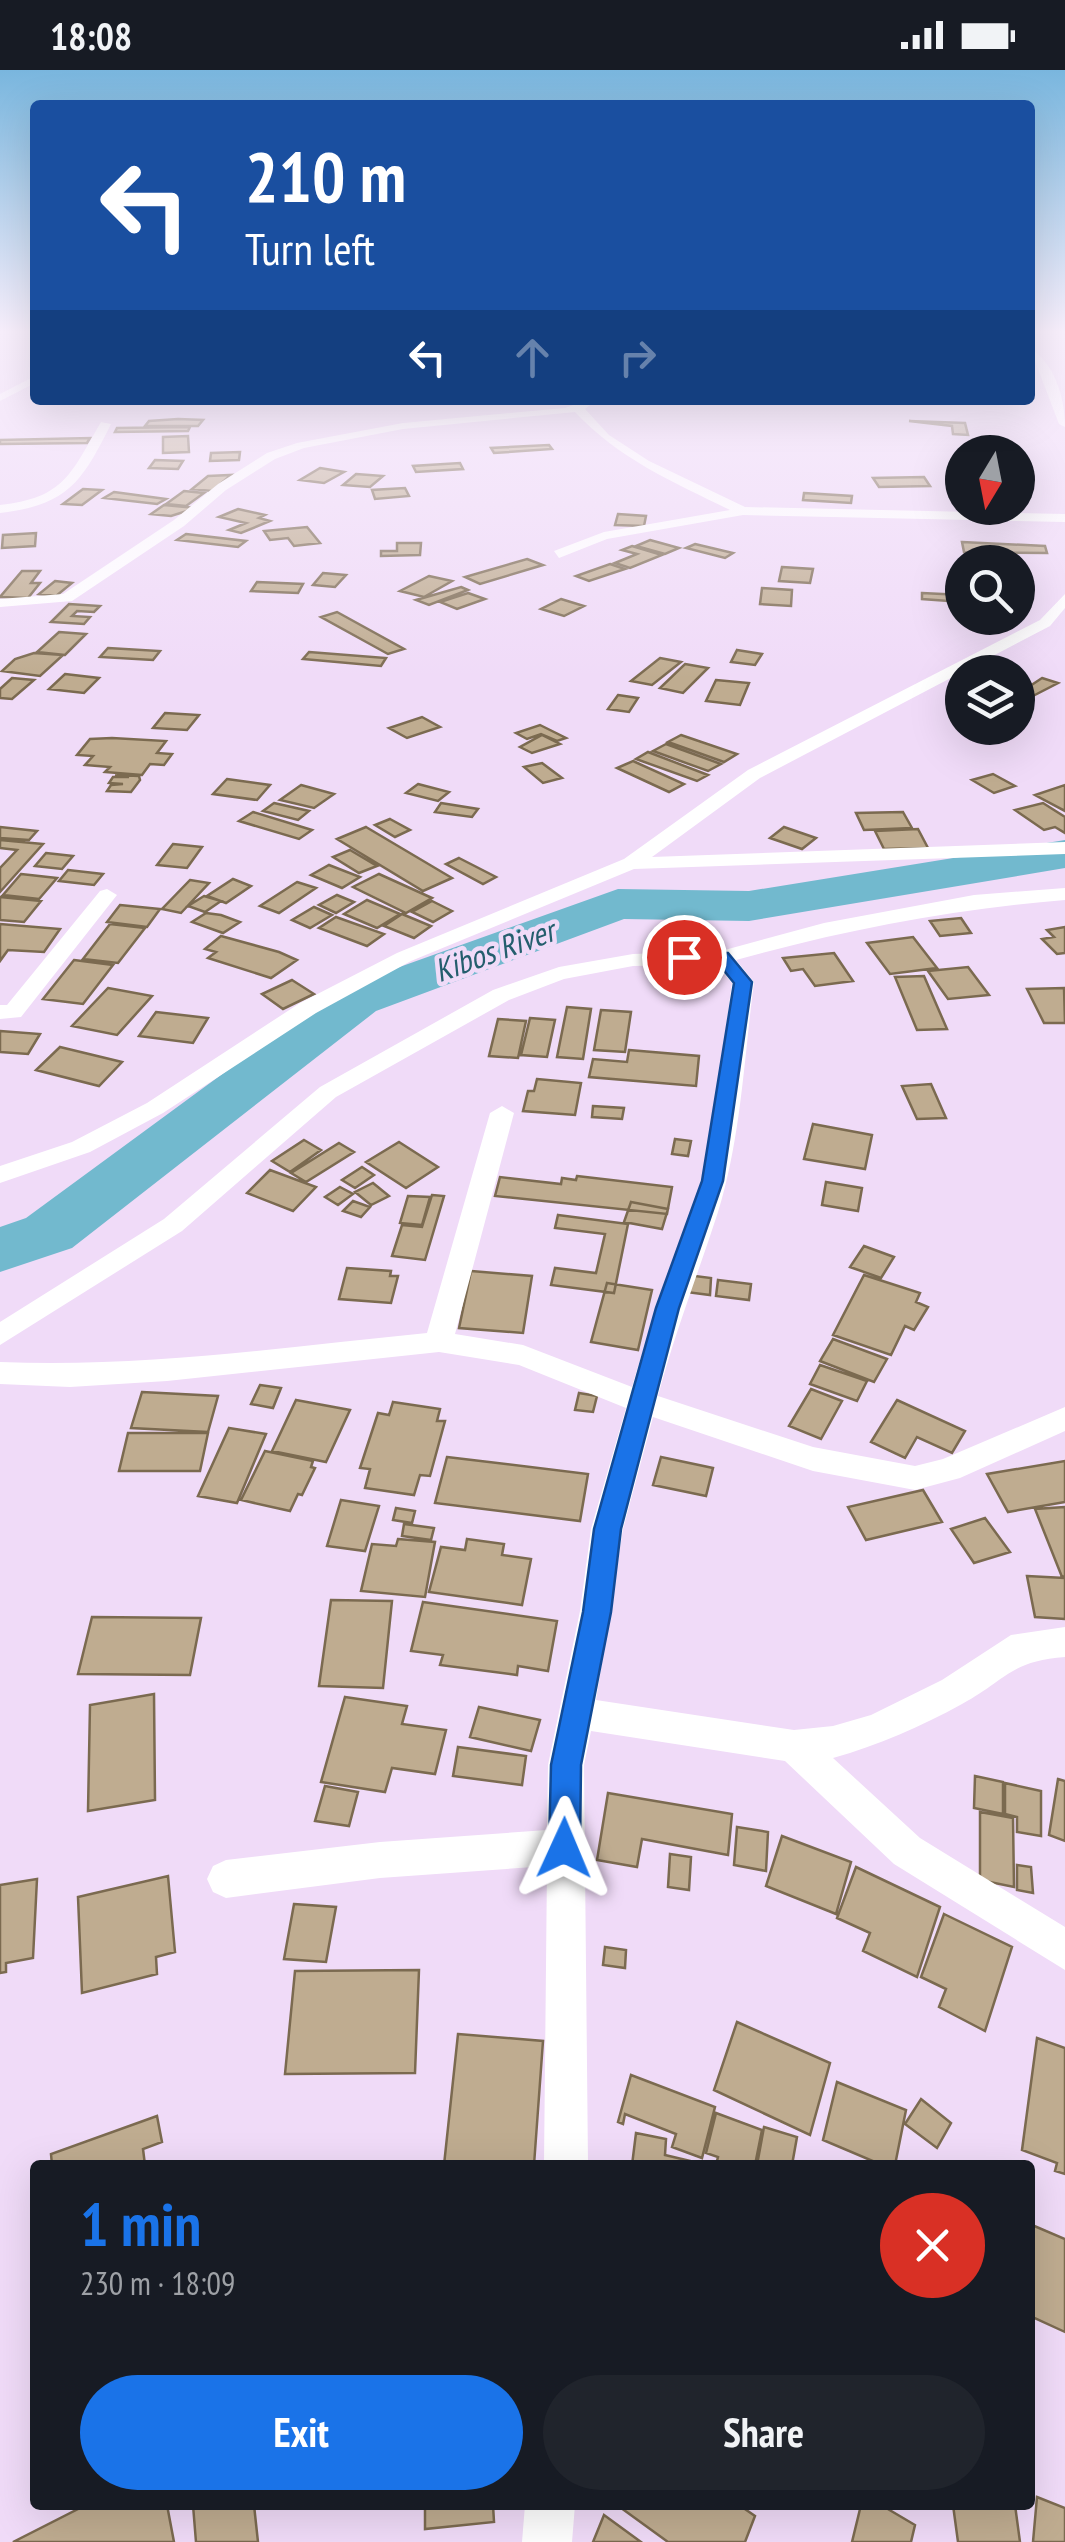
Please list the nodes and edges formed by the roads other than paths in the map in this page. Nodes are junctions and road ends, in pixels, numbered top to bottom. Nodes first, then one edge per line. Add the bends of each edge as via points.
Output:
1 (93, 447) edge
2 (295, 447) edge
3 (620, 447) edge
4 (0, 509) edge
5 (743, 511) junction
6 (1065, 518) edge
7 (559, 554) dead end
8 (1065, 598) edge
9 (0, 603) edge
10 (1057, 620) edge
11 (1065, 848) edge
12 (631, 863) junction
13 (1065, 894) edge
14 (108, 895) dead end
15 (722, 957) junction
16 (0, 1012) edge
17 (502, 1113) dead end
18 (0, 1176) edge
19 (0, 1335) edge
20 (439, 1342) junction
21 (0, 1372) edge
22 (641, 1402) junction
23 (1065, 1418) edge
24 (1065, 1642) edge
25 (576, 1712) junction
26 (794, 1746) junction
27 (564, 1848) junction
28 (226, 1879) dead end
29 (1065, 1950) edge
30 (566, 2160) edge
31 (550, 2510) edge
32 (547, 2542) edge

1 - 4 street via 59,496
2 - 9 street via 222,487 67,598
3 - 5 street
5 - 6 street
5 - 7 street via 604,536
8 - 10 street
10 - 12 street via 754,774
11 - 12 street
12 - 18 street via 404,958 308,1008 155,1108 81,1147
13 - 15 street via 956,904 824,928
14 - 16 street via 13,1012
15 - 19 street via 632,960 559,973 448,1022 328,1092 173,1224
15 - 22 street via 743,982 720,1151
17 - 20 street
20 - 21 street via 167,1370
20 - 22 street via 523,1355
22 - 23 street via 813,1459 915,1478 950,1470
22 - 25 street via 608,1529
24 - 26 street via 1023,1645 954,1691 878,1729
25 - 26 street
25 - 27 street via 566,1765
26 - 29 street via 907,1850
27 - 28 street
27 - 30 street
31 - 32 street

